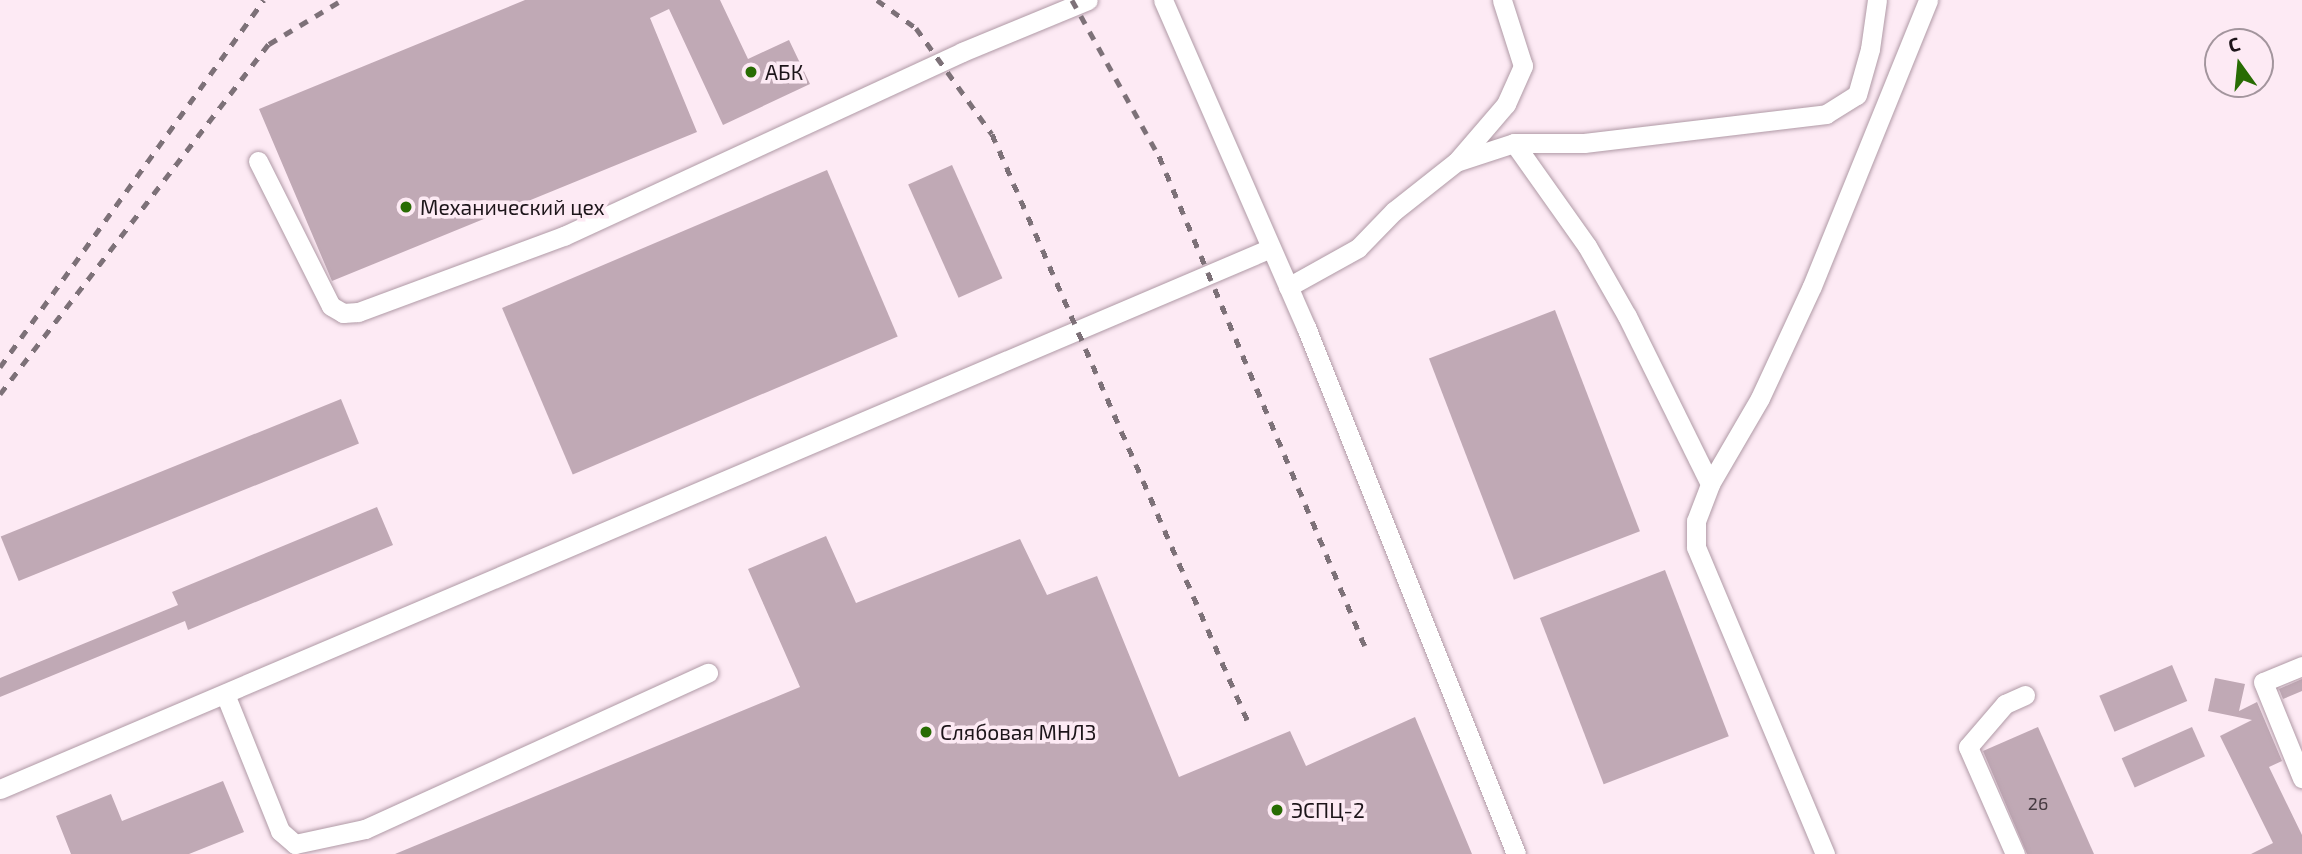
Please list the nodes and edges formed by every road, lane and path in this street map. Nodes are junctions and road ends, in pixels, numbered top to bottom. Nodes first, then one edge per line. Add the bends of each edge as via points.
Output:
1 (1088, 0) edge
2 (1163, 0) edge
3 (1502, 0) edge
4 (1877, 0) edge
5 (1928, 0) edge
6 (1514, 143) junction
7 (258, 160) dead end
8 (1456, 162) junction
9 (1271, 248) junction
10 (1288, 286) junction
11 (1710, 484) junction
12 (2302, 666) edge
13 (708, 673) dead end
14 (225, 694) junction
15 (2025, 695) dead end
16 (2302, 778) edge
17 (0, 789) edge
18 (280, 831) junction
19 (290, 854) edge
20 (1516, 854) edge
21 (1825, 854) edge
22 (2015, 854) edge

1 - 7 lane via 962,52 564,236 358,312 343,313 331,306
2 - 9 lane
3 - 8 lane via 1523,66 1506,104
4 - 6 lane via 1857,95 1826,114 1584,144
5 - 11 lane via 1812,286 1759,398
6 - 8 lane
6 - 11 lane via 1587,246
8 - 10 lane via 1394,211 1358,248
9 - 10 lane
9 - 14 lane
10 - 20 lane
11 - 21 lane via 1696,521 1696,547
12 - 16 lane via 2263,682
13 - 18 lane via 365,829 295,844
14 - 17 lane
14 - 18 lane
15 - 22 lane via 2005,704 1968,747
18 - 19 lane

